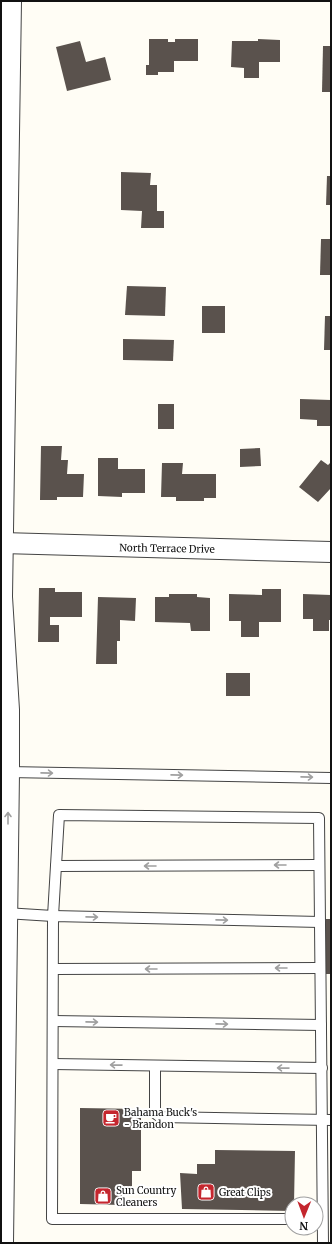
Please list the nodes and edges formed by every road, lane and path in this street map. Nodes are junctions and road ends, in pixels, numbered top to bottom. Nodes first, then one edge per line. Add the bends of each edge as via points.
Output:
1 (10, 1) edge
2 (5, 94) edge
3 (2, 543) junction
4 (331, 552) edge
5 (1, 597) edge
6 (1, 600) edge
7 (8, 772) junction
8 (331, 778) edge
9 (319, 865) junction
10 (56, 866) junction
11 (4, 913) edge
12 (53, 916) junction
13 (320, 922) junction
14 (320, 968) junction
15 (53, 969) junction
16 (53, 1021) junction
17 (321, 1025) junction
18 (53, 1064) junction
19 (155, 1066) junction
20 (322, 1068) junction
21 (326, 1120) edge
22 (327, 1168) edge
23 (324, 1206) edge
24 (284, 1219) edge
25 (2, 1243) edge

1 - 2 street
2 - 3 street
3 - 4 street, North Terrace Drive
3 - 5 street
5 - 6 street
5 - 7 street via 8,710
7 -> 8 lane
11 -> 7 street
9 -> 10 lane
9 - 10 lane via 319,818 59,815
9 - 13 lane
10 - 12 lane
11 - 12 lane
11 - 25 street
12 -> 13 lane
12 - 15 lane
13 - 14 lane
14 -> 15 lane
14 - 17 lane
15 - 16 lane
16 -> 17 lane
16 - 18 lane
17 - 20 lane
19 -> 18 lane
18 - 24 lane via 52,1219
20 -> 19 lane
19 - 21 lane via 155,1113 160,1117
20 - 21 lane
21 - 22 lane
22 - 23 lane

